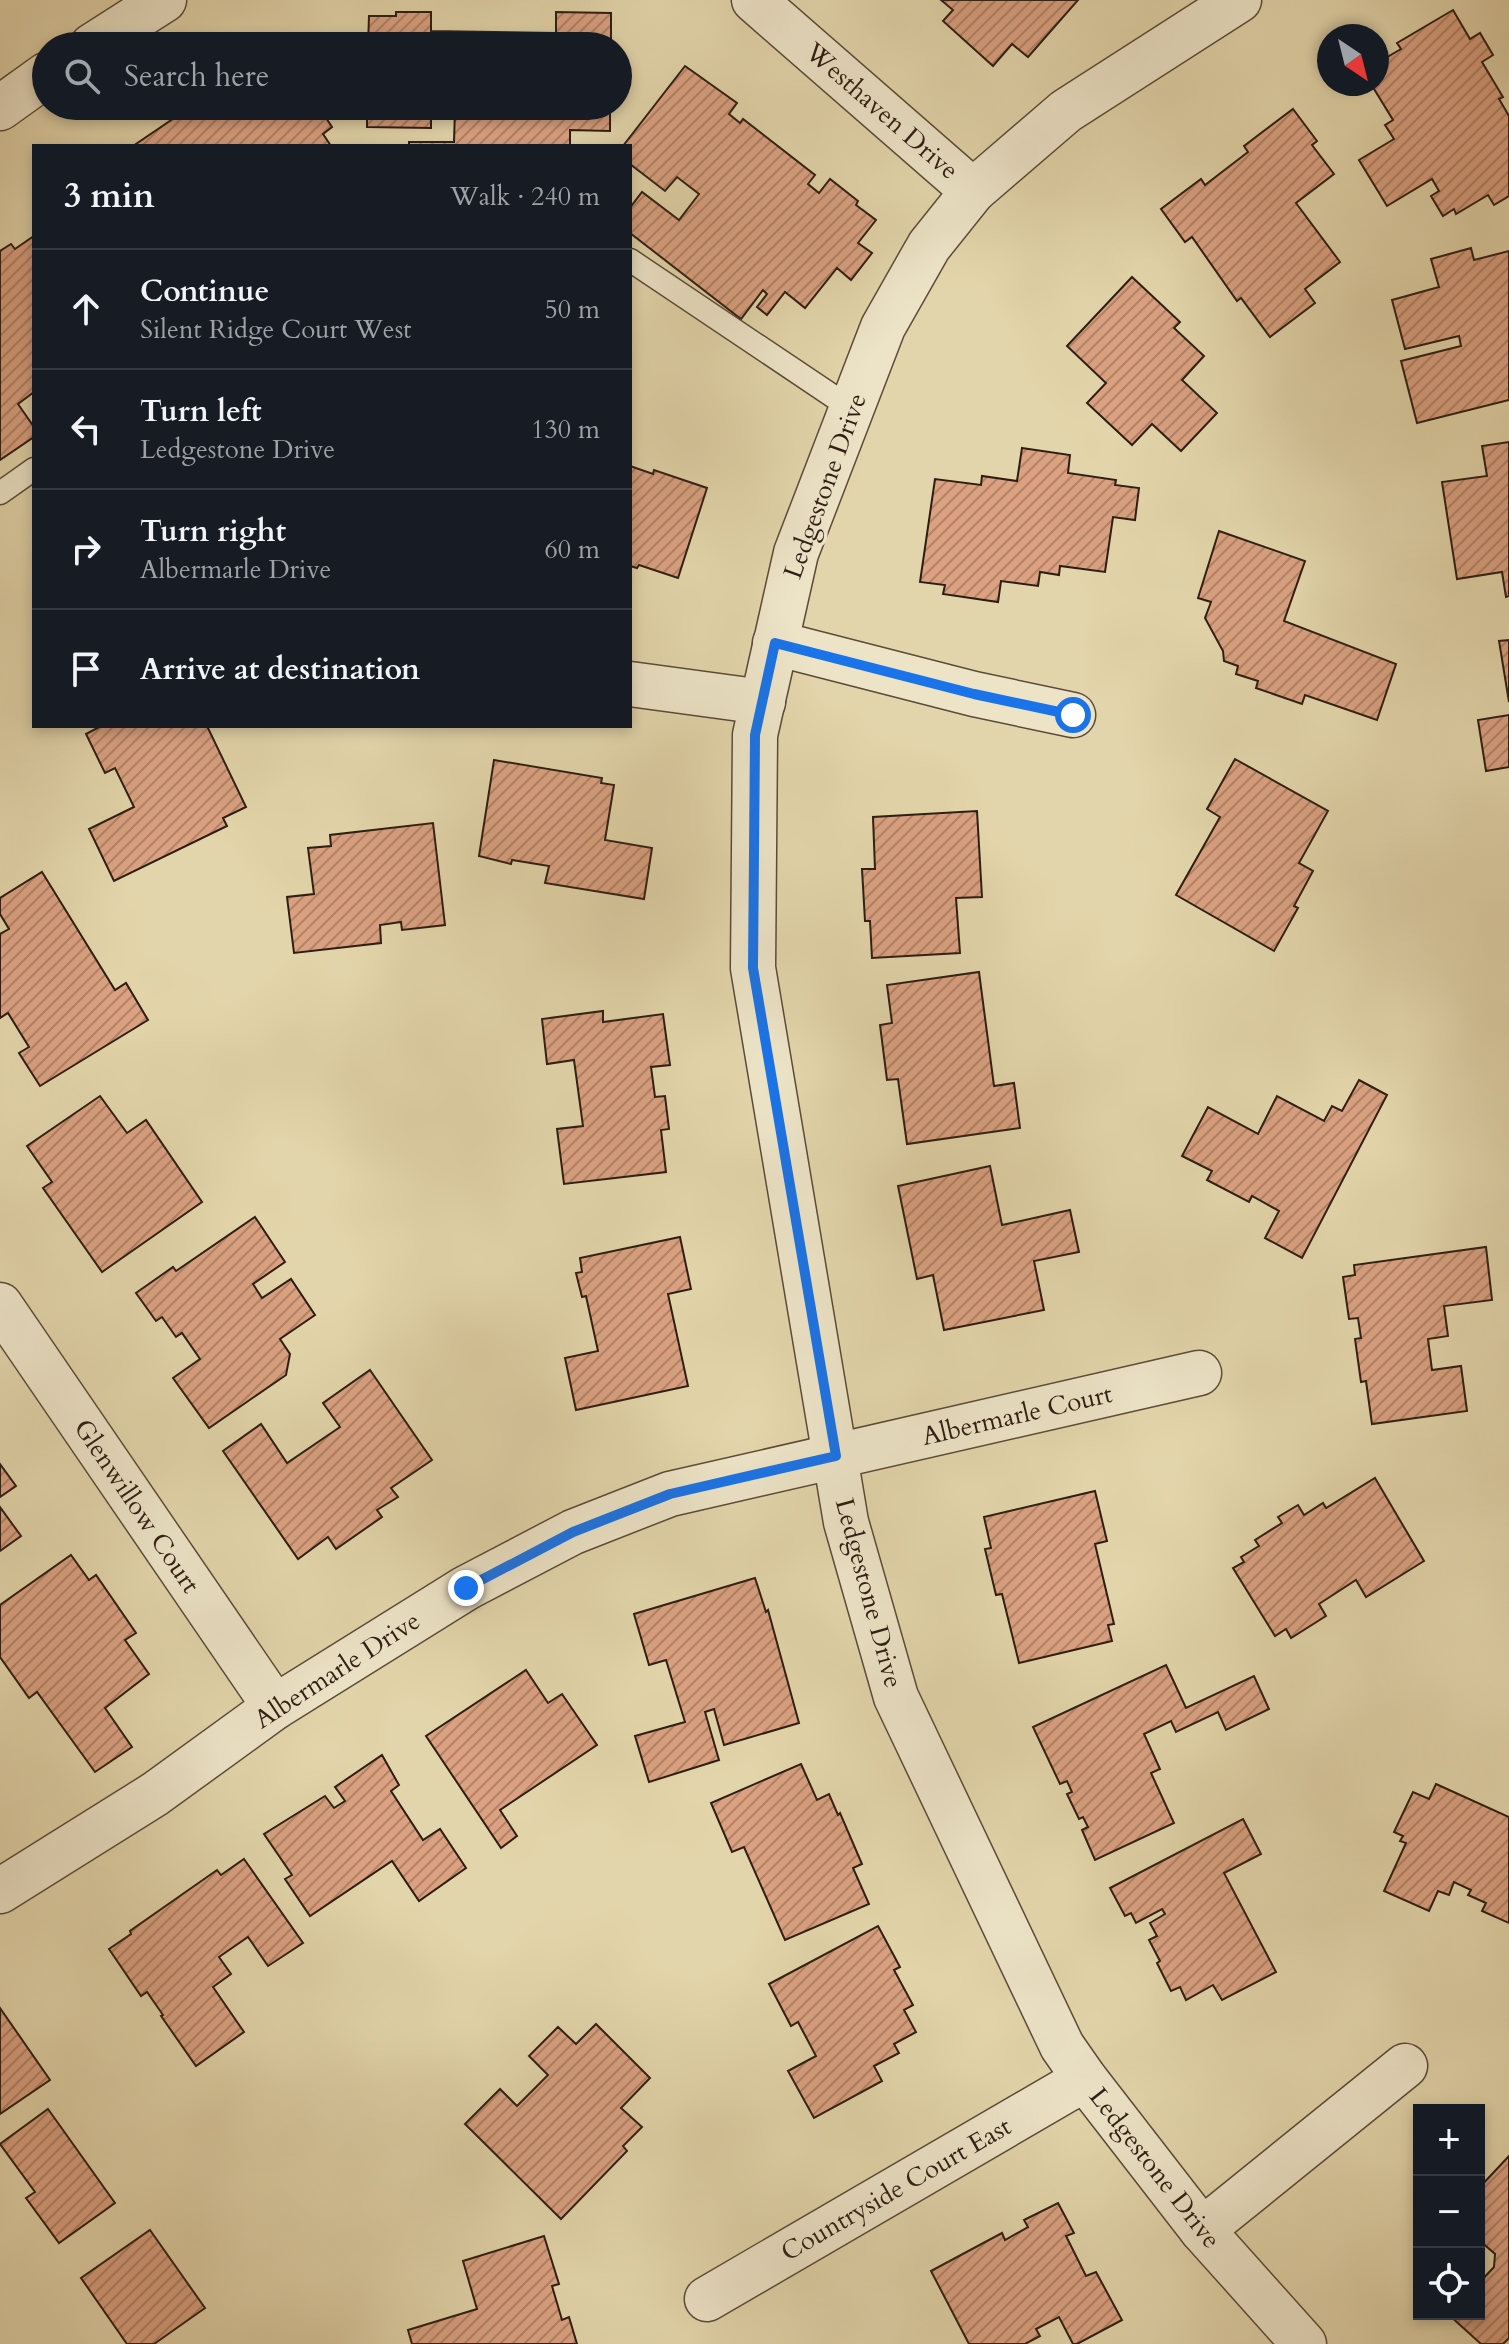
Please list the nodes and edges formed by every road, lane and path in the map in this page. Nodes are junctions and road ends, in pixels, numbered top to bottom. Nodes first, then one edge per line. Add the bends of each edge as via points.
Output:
1 (164, 0) edge
2 (754, 0) edge
3 (1239, 0) edge
4 (114, 32) edge
5 (32, 85) edge
6 (0, 108) edge
7 (973, 191) junction
8 (632, 261) edge
9 (852, 409) junction
10 (32, 470) edge
11 (0, 493) edge
12 (775, 643) junction
13 (632, 684) edge
14 (763, 702) junction
15 (1073, 715) dead end
16 (0, 1305) edge
17 (1199, 1373) dead end
18 (836, 1456) junction
19 (275, 1707) junction
20 (0, 1891) edge
21 (1405, 2066) dead end
22 (1085, 2079) junction
23 (1202, 2230) junction
24 (707, 2299) dead end
25 (1304, 2344) edge

1 - 4 street
2 - 7 street, Westhaven Drive
3 - 7 street, Ledgestone Drive via 1066,111
5 - 6 street
7 - 9 street, Ledgestone Drive via 929,246 883,327
8 - 9 lane
9 - 12 street, Ledgestone Drive via 796,553
10 - 11 lane
12 - 14 street, Ledgestone Drive
12 - 15 street
13 - 14 street
14 - 18 street, Ledgestone Drive via 755,735 753,968
16 - 19 street, Glenwillow Court
17 - 18 street, Albermarle Court
18 - 19 street, Albermarle Drive via 670,1494 573,1532 466,1588
18 - 22 street, Ledgestone Drive via 846,1522 896,1697 1062,2046
19 - 20 street, Albermarle Drive via 155,1794
21 - 23 street
22 - 23 street, Ledgestone Drive
22 - 24 street, Countryside Court East
23 - 25 street, Ledgestone Drive

